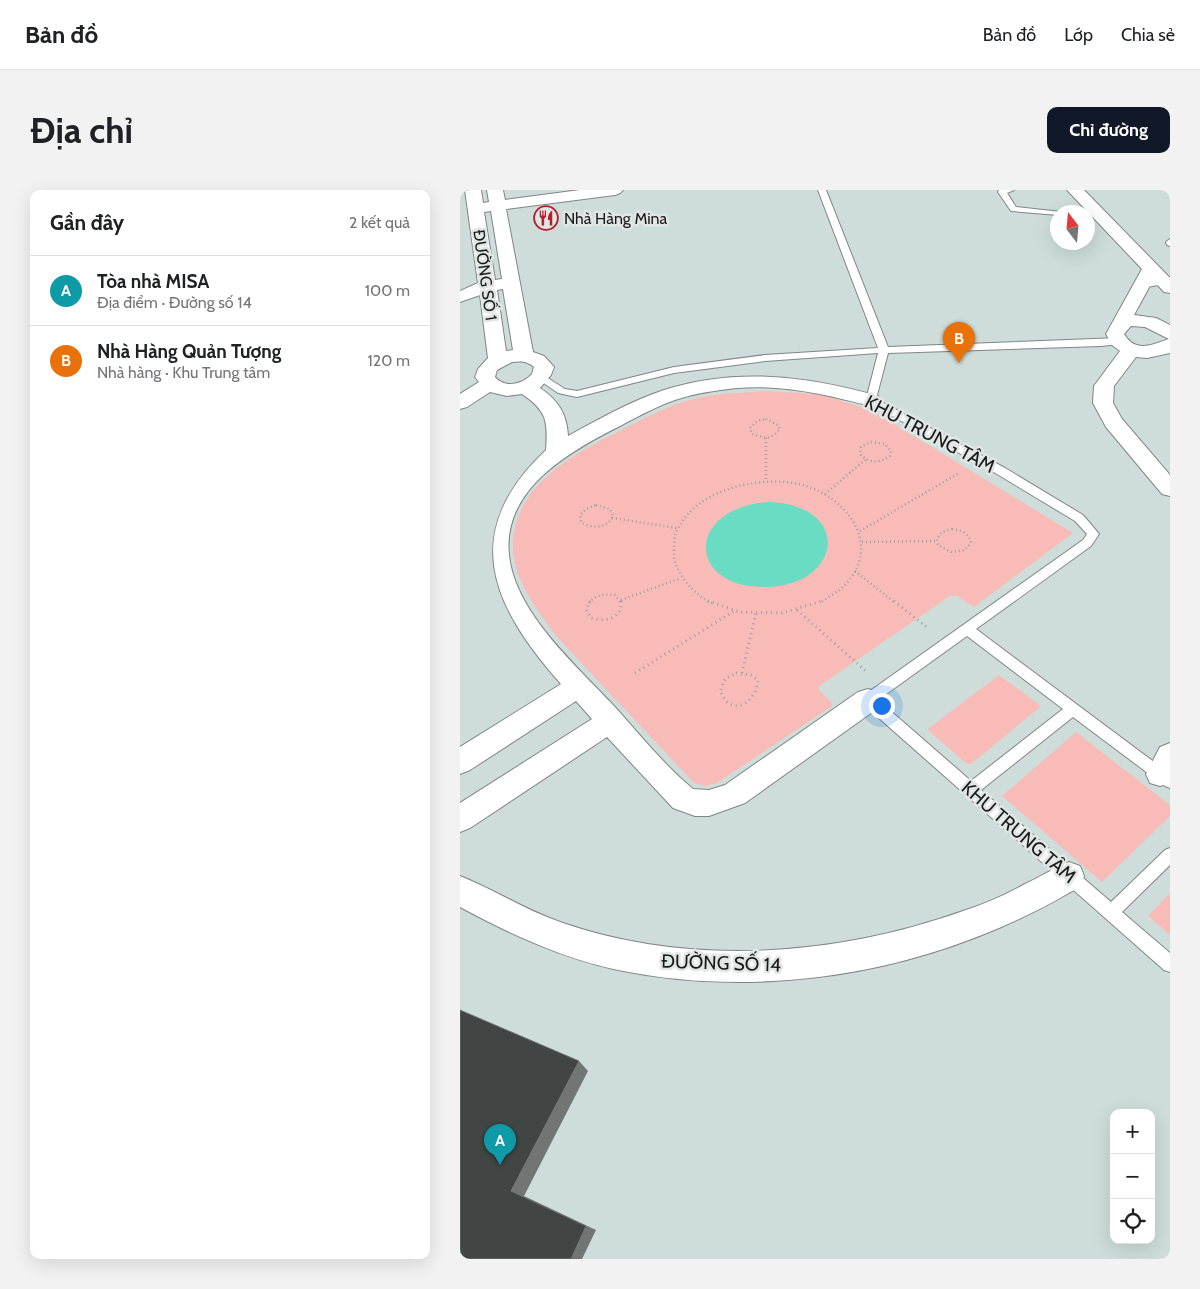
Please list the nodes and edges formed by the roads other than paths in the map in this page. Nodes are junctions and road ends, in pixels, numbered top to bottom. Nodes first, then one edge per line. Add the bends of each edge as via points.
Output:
1 (550, 190) edge
2 (615, 190) edge
3 (822, 190) edge
4 (1010, 190) edge
5 (1074, 190) edge
6 (496, 198) edge
7 (468, 202) edge
8 (1085, 205) edge
9 (1050, 212) edge
10 (1095, 218) edge
11 (1151, 268) junction
12 (511, 283) junction
13 (1168, 283) edge
14 (1141, 285) junction
15 (487, 286) junction
16 (460, 297) edge
17 (1170, 334) edge
18 (1123, 340) junction
19 (1170, 346) edge
20 (884, 350) junction
21 (524, 356) junction
22 (498, 360) junction
23 (532, 382) junction
24 (489, 384) junction
25 (871, 400) junction
26 (460, 403) edge
27 (557, 451) junction
28 (1170, 489) edge
29 (967, 629) junction
30 (579, 686) junction
31 (876, 694) junction
32 (1073, 709) junction
33 (610, 721) junction
34 (460, 762) edge
35 (1167, 770) edge
36 (971, 790) junction
37 (460, 819) edge
38 (1170, 855) edge
39 (1069, 876) junction
40 (460, 891) edge
41 (1111, 912) junction
42 (1170, 964) edge

1 - 6 street
2 - 6 street
3 - 20 lane
4 - 9 lane via 1002,192 1014,209
5 - 8 street
6 - 7 street
6 - 12 street, ĐƯỜNG SỐ 1
7 - 15 street, ĐƯỜNG SỐ 1
10 - 11 street
11 - 13 street
11 - 14 street
12 - 15 street
12 - 21 street, ĐƯỜNG SỐ 1
13 - 14 lane
14 - 18 street
15 - 16 street
15 - 22 street, ĐƯỜNG SỐ 1
17 - 18 street via 1159,325 1142,321 1126,323
18 - 19 street via 1154,352
18 - 20 lane
18 - 28 street via 1104,386 1103,403 1113,422
20 - 23 lane via 700,365 649,375 588,393 577,394
20 - 25 lane
21 - 22 street
21 - 23 street via 543,364 543,372
22 - 24 street via 485,372
23 - 24 street via 504,389
23 - 27 street via 554,411
24 - 26 street
25 - 27 street, KHU TRUNG TÂM via 829,387 788,382 737,382 701,387 647,404
25 - 29 lane, KHU TRUNG TÂM via 1079,518 1093,534 1087,543
27 - 30 street, KHU TRUNG TÂM via 528,478 511,502 502,521 497,554 502,576 522,617
29 - 31 lane, KHU TRUNG TÂM
29 - 32 lane
30 - 33 street, KHU TRUNG TÂM
30 - 34 street
31 - 33 street, KHU TRUNG TÂM via 735,794 709,803 695,803 674,792
31 - 36 lane, KHU TRUNG TÂM
32 - 35 lane
32 - 36 lane
33 - 37 street
36 - 39 lane, KHU TRUNG TÂM
38 - 41 lane
39 - 40 street, ĐƯỜNG SỐ 14 via 1034,898 999,914 940,934 844,958 780,967 743,968 637,959 600,950 526,925
39 - 41 lane, KHU TRUNG TÂM
41 - 42 lane, KHU TRUNG TÂM

